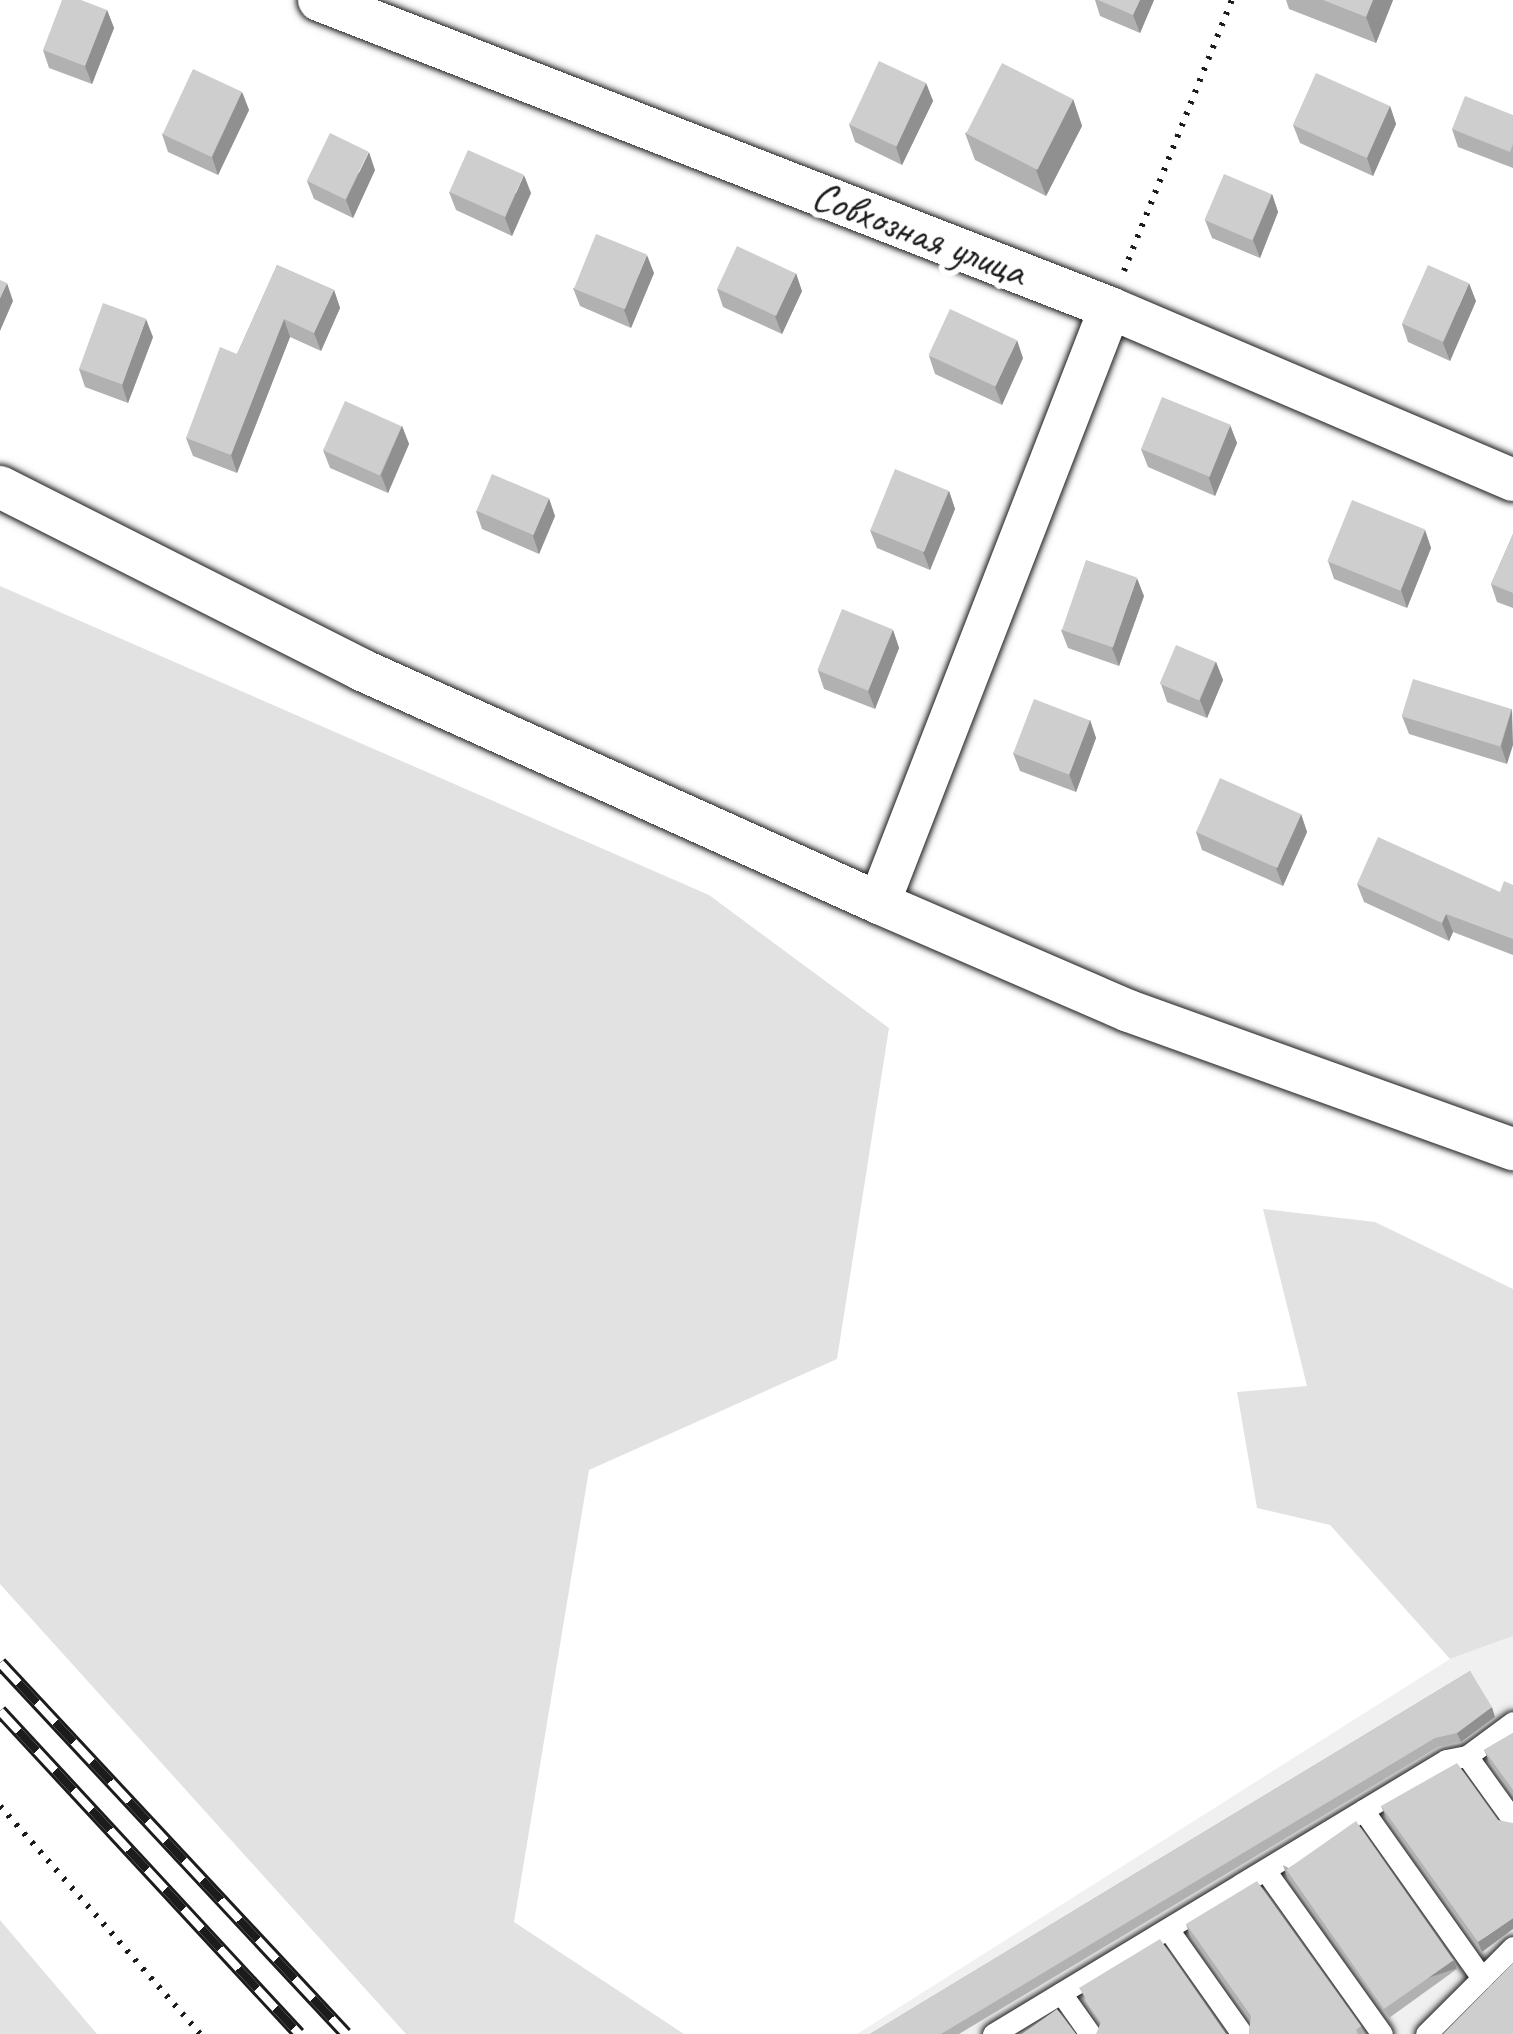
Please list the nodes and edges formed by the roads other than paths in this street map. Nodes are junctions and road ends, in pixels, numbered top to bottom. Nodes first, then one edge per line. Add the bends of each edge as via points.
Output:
1 (319, 0) edge
2 (1110, 308) junction
3 (1513, 480) edge
4 (0, 487) edge
5 (879, 904) junction
6 (1513, 1149) edge
7 (1513, 1722) edge
8 (1467, 1756) junction
9 (1363, 1810) junction
10 (1513, 1820) edge
11 (1265, 1870) junction
12 (1168, 1929) junction
13 (1513, 1947) edge
14 (1482, 1978) junction
15 (1061, 1994) junction
16 (993, 2034) edge
17 (1090, 2034) edge
18 (1242, 2034) edge
19 (1382, 2034) edge
20 (1426, 2034) edge

1 - 2 street, Совхозная улица
2 - 3 street, Совхозная улица
2 - 5 street
4 - 5 street via 362,670
5 - 6 street via 1130,1011
7 - 8 lane
8 - 9 lane via 1446,1760
8 - 10 lane
9 - 11 lane
9 - 14 lane
11 - 12 lane
11 - 19 lane
12 - 15 lane
12 - 18 lane
13 - 14 lane
14 - 20 lane
15 - 16 lane
15 - 17 lane

